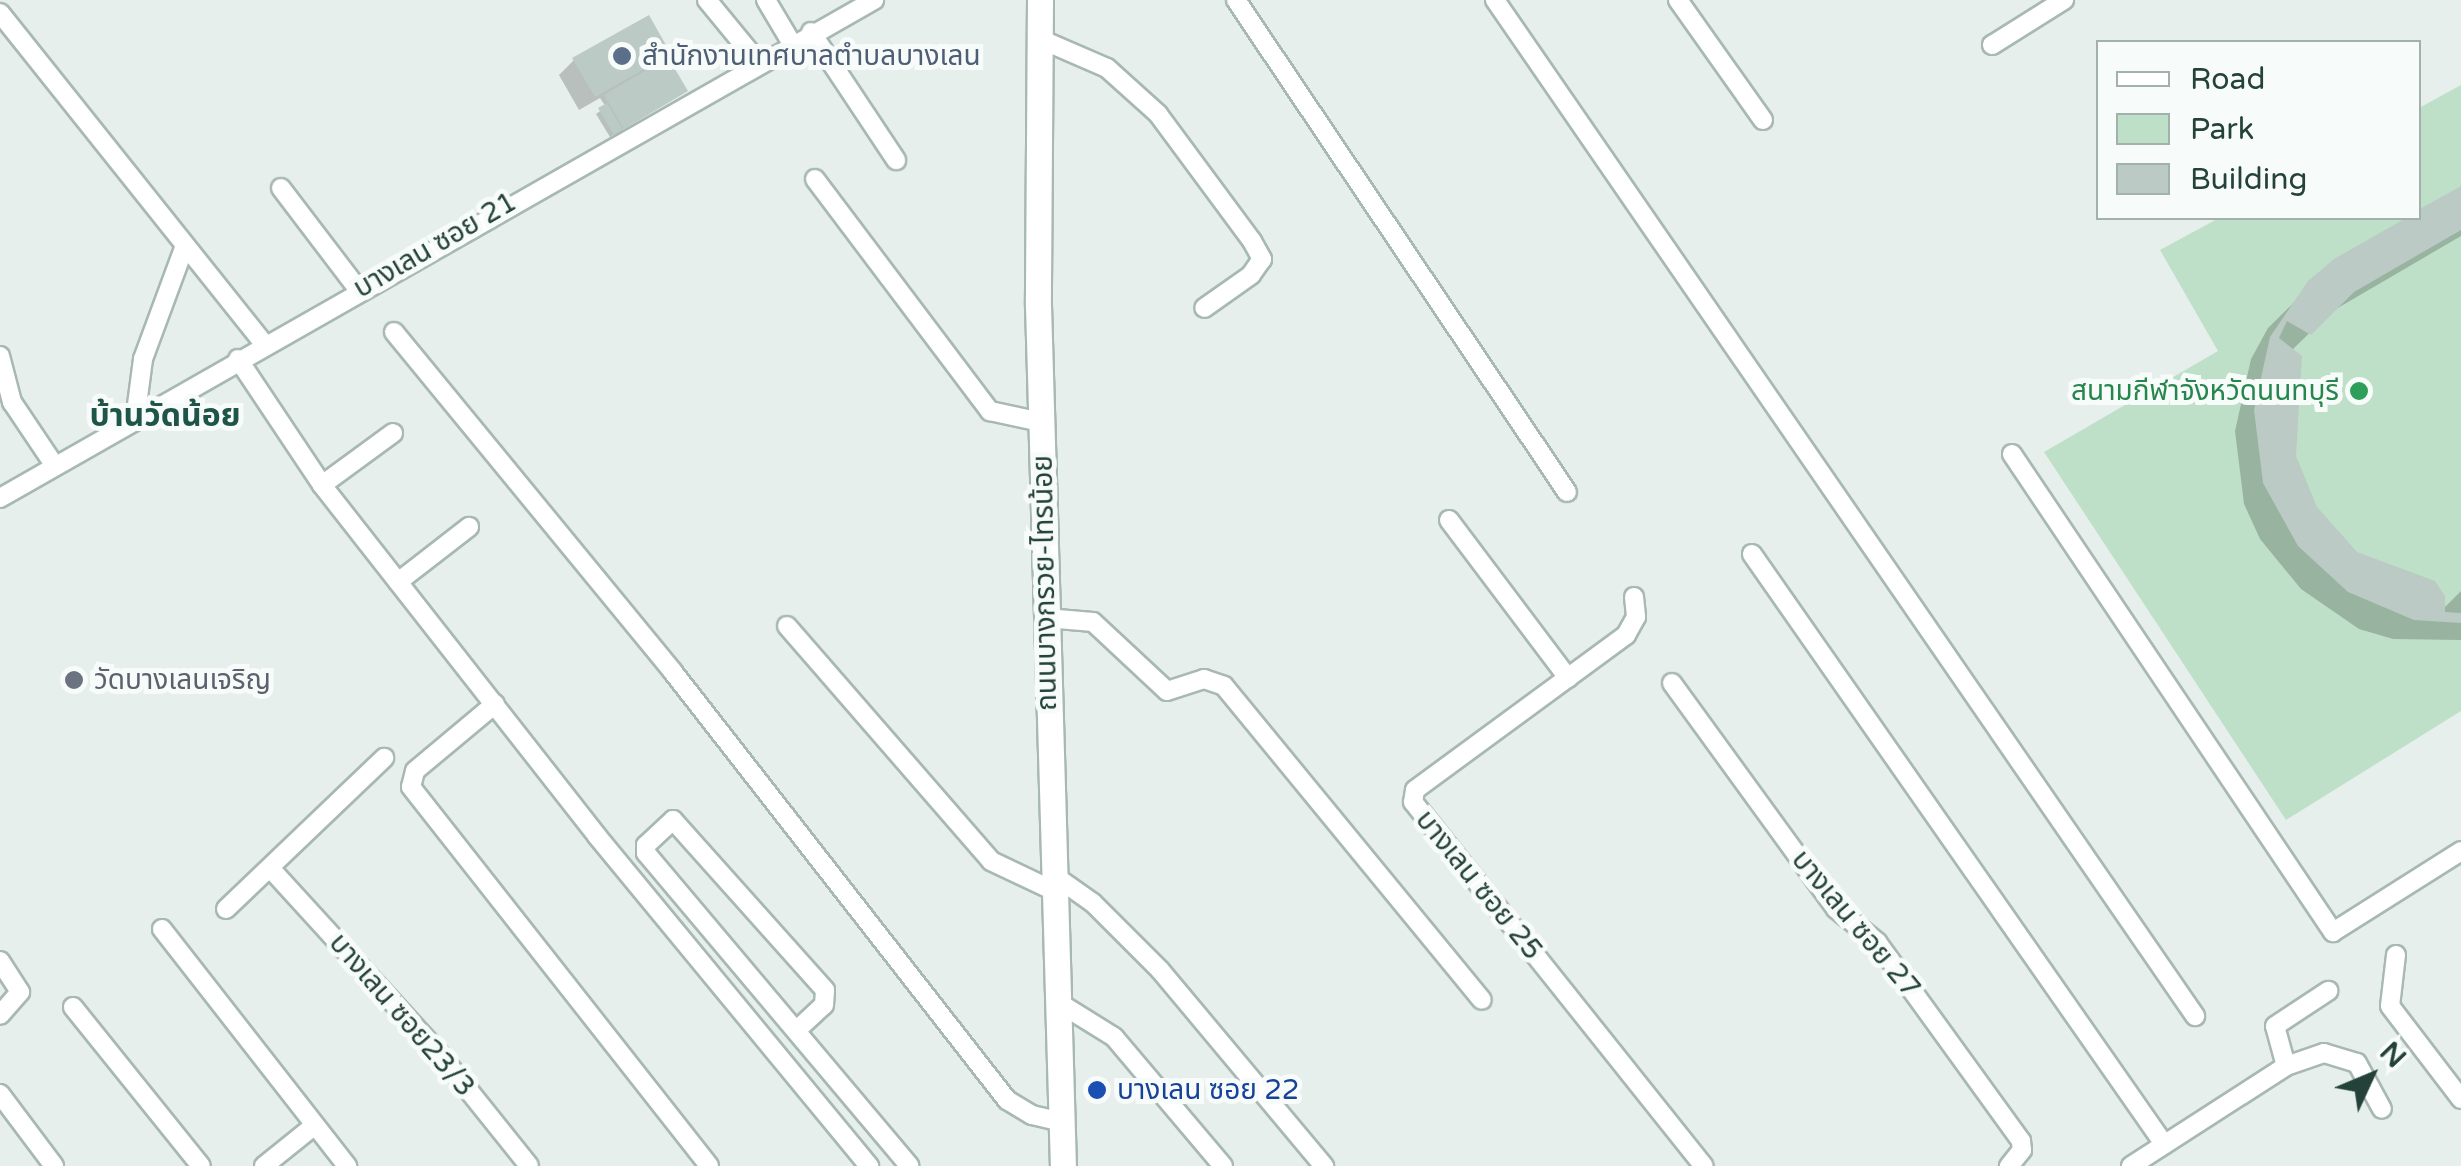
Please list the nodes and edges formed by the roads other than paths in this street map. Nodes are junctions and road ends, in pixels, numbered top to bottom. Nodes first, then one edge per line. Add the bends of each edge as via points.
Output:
1 (707, 0) edge
2 (766, 0) edge
3 (874, 0) edge
4 (1040, 0) edge
5 (1236, 0) edge
6 (1495, 0) edge
7 (1678, 0) edge
8 (2064, 0) edge
9 (0, 14) edge
10 (811, 32) junction
11 (1040, 39) junction
12 (791, 42) junction
13 (1992, 45) dead end
14 (758, 62) junction
15 (1763, 120) dead end
16 (896, 160) dead end
17 (815, 180) dead end
18 (281, 188) dead end
19 (184, 248) junction
20 (358, 289) junction
21 (1204, 308) dead end
22 (394, 332) dead end
23 (264, 344) junction
24 (0, 356) edge
25 (238, 359) junction
26 (6, 401) edge
27 (135, 420) junction
28 (1041, 422) junction
29 (393, 433) dead end
30 (2012, 454) dead end
31 (54, 466) junction
32 (322, 485) junction
33 (4, 489) edge
34 (1568, 492) dead end
35 (1449, 520) dead end
36 (469, 528) dead end
37 (1752, 554) dead end
38 (398, 582) junction
39 (1634, 597) dead end
40 (1046, 618) junction
41 (787, 626) dead end
42 (1568, 678) junction
43 (1672, 683) dead end
44 (496, 704) junction
45 (384, 758) dead end
46 (2461, 851) edge
47 (270, 868) junction
48 (1052, 882) junction
49 (226, 908) dead end
50 (162, 929) dead end
51 (2396, 955) dead end
52 (0, 961) edge
53 (2328, 990) dead end
54 (1056, 1000) junction
55 (1482, 1000) dead end
56 (73, 1006) dead end
57 (0, 1014) edge
58 (2196, 1016) dead end
59 (798, 1029) junction
60 (2286, 1066) junction
61 (0, 1094) edge
62 (2461, 1099) edge
63 (2382, 1109) dead end
64 (1062, 1122) junction
65 (315, 1125) junction
66 (2164, 1144) junction
67 (49, 1164) edge
68 (201, 1166) edge
69 (264, 1166) edge
70 (347, 1166) edge
71 (529, 1166) edge
72 (708, 1166) edge
73 (869, 1166) edge
74 (910, 1166) edge
75 (1063, 1166) edge
76 (1223, 1166) edge
77 (1324, 1166) edge
78 (1704, 1166) edge
79 (2009, 1166) edge
80 (2132, 1166) edge

1 - 14 street
2 - 12 street
3 - 10 street, บางเลน ซอย 21
4 - 11 main road, ถนนบางกรวย-ไทรน้อย
5 - 34 street
6 - 58 street
7 - 15 street
8 - 13 street
9 - 19 street
10 - 12 street, บางเลน ซอย 21
10 - 16 street
11 - 21 street via 1108,68 1158,114 1252,241 1262,259
11 - 28 main road, ถนนบางกรวย-ไทรน้อย
12 - 14 street, บางเลน ซอย 21
14 - 20 street, บางเลน ซอย 21
17 - 28 street via 990,410
18 - 20 street
19 - 23 street
19 - 27 street via 146,346
20 - 23 street, บางเลน ซอย 21
22 - 64 street via 673,672 1007,1100
23 - 25 street, บางเลน ซอย 21
24 - 26 street
25 - 27 street, บางเลน ซอย 21
25 - 32 street
26 - 31 street
27 - 31 street, บางเลน ซอย 21
28 - 40 main road, ถนนบางกรวย-ไทรน้อย
29 - 32 street
30 - 46 street via 2334,932
31 - 33 street, บางเลน ซอย 21
32 - 38 street
35 - 42 street
36 - 38 street
37 - 66 street
38 - 44 street
39 - 42 street, บางเลน ซอย 25 via 1636,617 1626,636
40 - 48 main road, ถนนบางกรวย-ไทรน้อย
40 - 55 street via 1102,628 1167,692 1204,679 1224,686
41 - 48 street via 991,860
42 - 78 street, บางเลน ซอย 25 via 1415,790 1414,802
43 - 79 street, บางเลน ซอย 27 via 1836,909 1877,942 2021,1140 2022,1150
44 - 72 street via 415,771 411,786
44 - 73 street
45 - 47 street
47 - 49 street
47 - 71 street, บางเลน ซอย23/3 via 437,1050
48 - 54 main road, ถนนบางกรวย-ไทรน้อย
48 - 77 street via 1093,903 1160,970
50 - 65 street
51 - 62 street via 2390,1006
52 - 57 street via 20,992
53 - 60 street via 2275,1026
54 - 64 main road, ถนนบางกรวย-ไทรน้อย
54 - 76 street via 1114,1037
56 - 68 street
59 - 59 street via 824,1005 825,990 674,820 646,845 646,853
59 - 74 street
60 - 63 street via 2324,1053 2343,1055 2357,1063
60 - 66 street
61 - 67 street
64 - 75 main road, ถนนบางกรวย-ไทรน้อย
65 - 69 street
65 - 70 street
66 - 80 street

